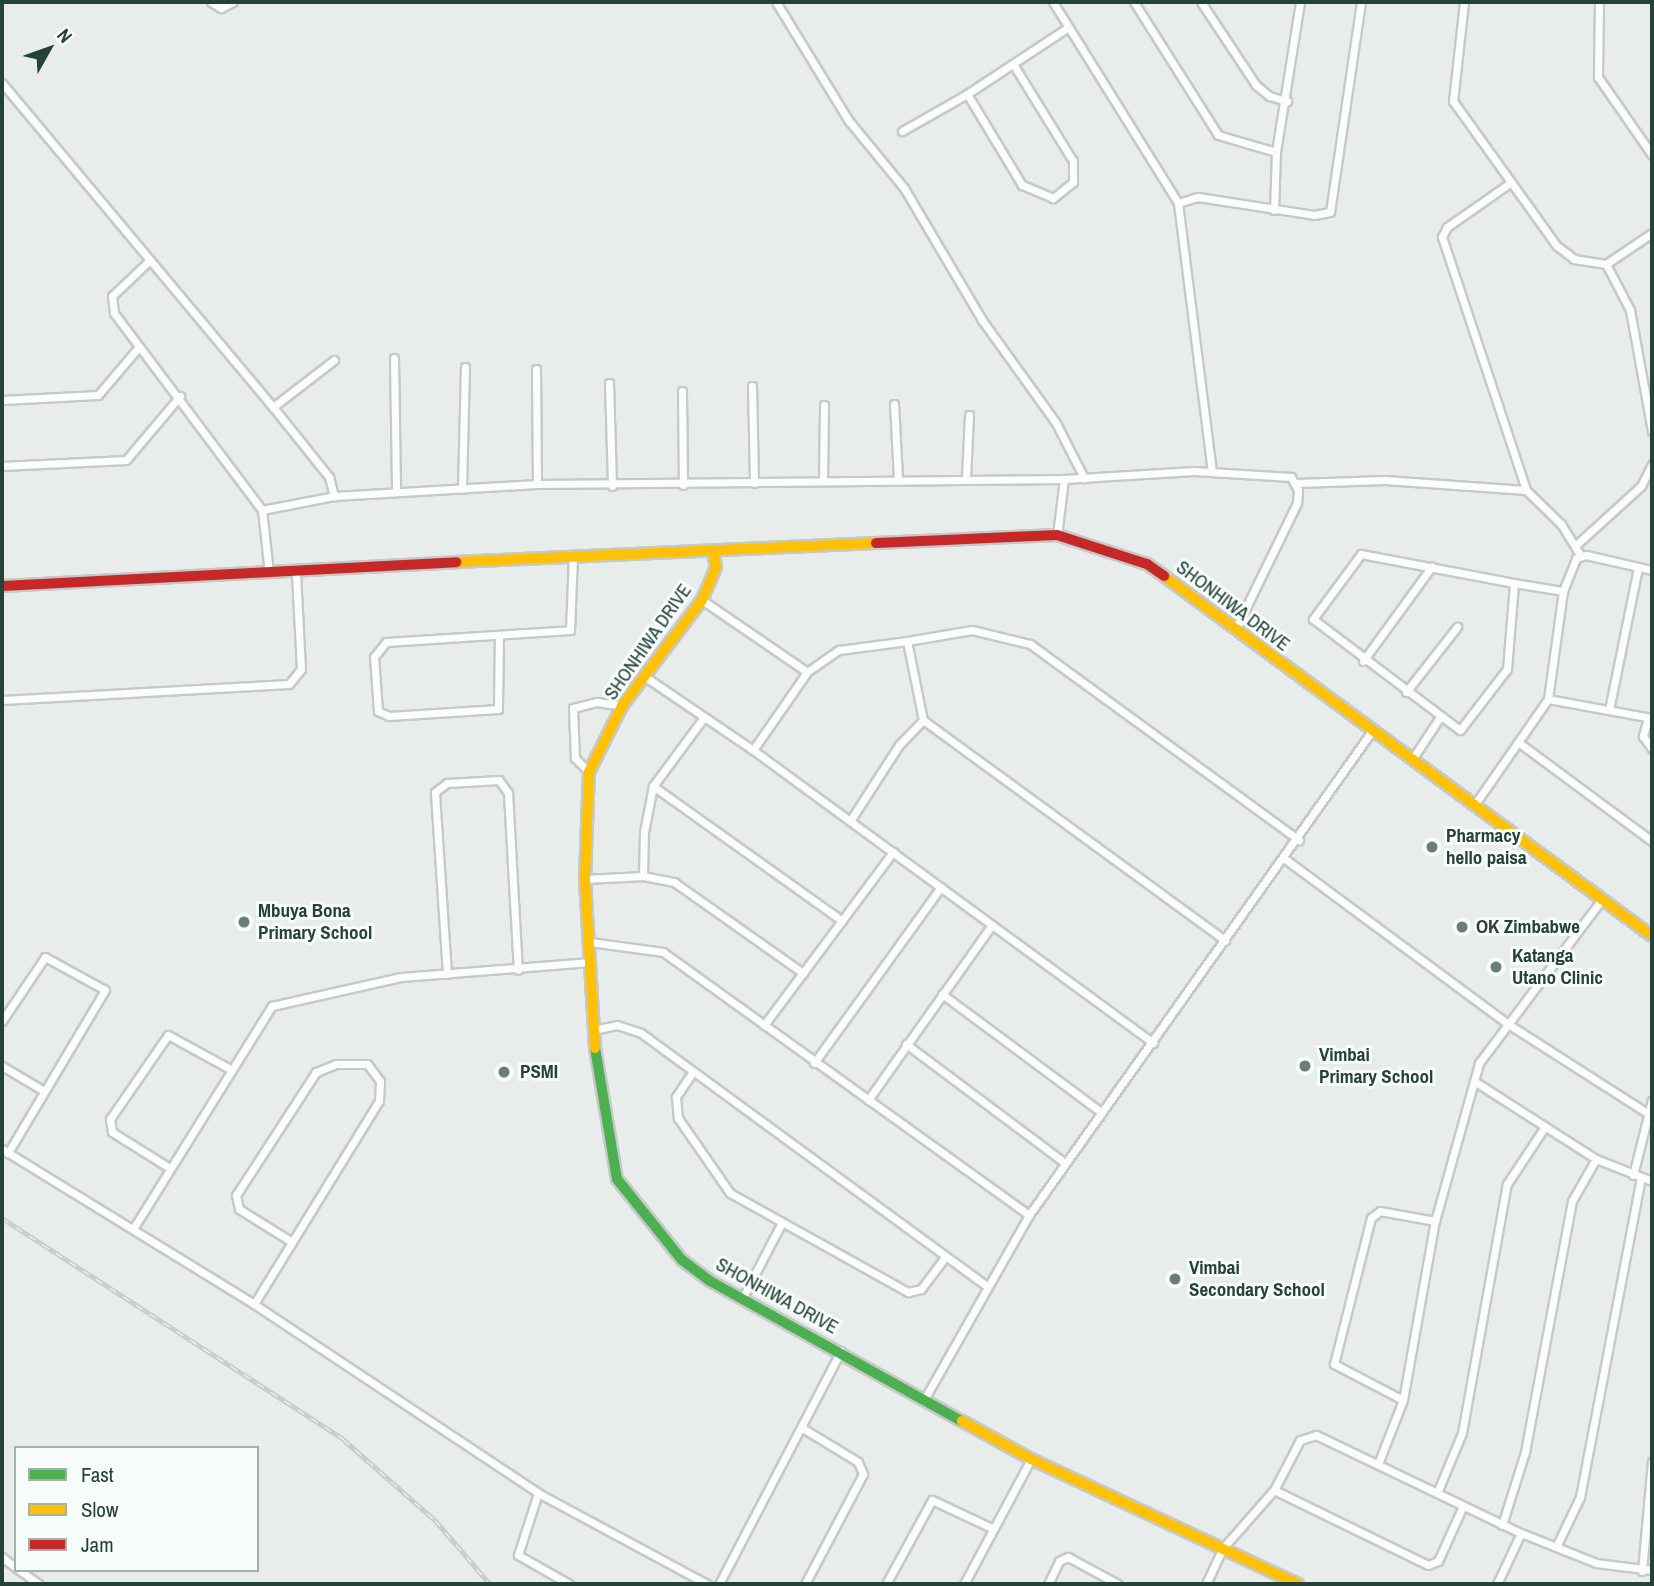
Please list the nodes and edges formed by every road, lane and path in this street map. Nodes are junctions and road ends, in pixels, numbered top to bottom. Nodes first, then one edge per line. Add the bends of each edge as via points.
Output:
1 (211, 2) edge
2 (233, 2) edge
3 (776, 2) edge
4 (1053, 2) edge
5 (1134, 2) edge
6 (1201, 2) edge
7 (1300, 2) edge
8 (1362, 2) edge
9 (1464, 2) edge
10 (1599, 2) edge
11 (1067, 28) junction
12 (1013, 64) junction
13 (2, 83) edge
14 (967, 94) junction
15 (1287, 101) junction
16 (902, 131) dead end
17 (1276, 152) junction
18 (1652, 155) edge
19 (1510, 183) junction
20 (1178, 203) junction
21 (1274, 211) junction
22 (1652, 233) edge
23 (150, 260) junction
24 (1606, 264) junction
25 (138, 348) junction
26 (394, 358) dead end
27 (334, 360) dead end
28 (465, 367) dead end
29 (536, 369) dead end
30 (609, 383) dead end
31 (752, 386) dead end
32 (682, 391) dead end
33 (180, 397) junction
34 (2, 400) edge
35 (894, 404) dead end
36 (824, 405) dead end
37 (273, 407) junction
38 (969, 415) dead end
39 (1652, 431) edge
40 (1652, 464) edge
41 (2, 466) edge
42 (1212, 471) junction
43 (966, 477) junction
44 (898, 478) junction
45 (1084, 478) junction
46 (1064, 480) junction
47 (823, 481) junction
48 (754, 483) junction
49 (1296, 483) junction
50 (537, 484) junction
51 (683, 485) junction
52 (612, 486) junction
53 (462, 489) junction
54 (1526, 490) junction
55 (396, 492) junction
56 (334, 496) junction
57 (262, 510) junction
58 (1056, 535) junction
59 (1576, 545) junction
60 (713, 551) junction
61 (1580, 555) junction
62 (573, 556) junction
63 (1432, 566) junction
64 (1638, 567) junction
65 (1652, 570) edge
66 (268, 573) junction
67 (296, 573) junction
68 (1514, 583) junction
69 (2, 586) edge
70 (1563, 591) junction
71 (702, 600) junction
72 (1457, 626) dead end
73 (1235, 630) junction
74 (499, 636) junction
75 (907, 641) junction
76 (1363, 660) junction
77 (807, 672) junction
78 (644, 676) junction
79 (1406, 692) junction
80 (1548, 699) junction
81 (2, 700) edge
82 (622, 706) junction
83 (1609, 710) junction
84 (704, 716) junction
85 (1440, 717) junction
86 (1650, 718) edge
87 (923, 720) junction
88 (1372, 731) junction
89 (1518, 742) junction
90 (1652, 749) edge
91 (753, 750) junction
92 (1413, 758) junction
93 (589, 772) junction
94 (653, 786) junction
95 (1475, 804) junction
96 (850, 821) junction
97 (1299, 839) junction
98 (1652, 841) edge
99 (892, 852) junction
100 (1285, 859) junction
101 (643, 876) junction
102 (585, 879) junction
103 (941, 887) junction
104 (1603, 898) junction
105 (842, 921) junction
106 (992, 925) junction
107 (1652, 936) edge
108 (1225, 940) junction
109 (590, 942) junction
110 (590, 962) junction
111 (518, 970) junction
112 (803, 973) junction
113 (447, 974) junction
114 (942, 994) junction
115 (2, 1021) edge
116 (1508, 1024) junction
117 (764, 1025) junction
118 (598, 1029) junction
119 (1153, 1043) junction
120 (906, 1044) junction
121 (814, 1063) junction
122 (2, 1066) edge
123 (230, 1069) junction
124 (692, 1073) junction
125 (1474, 1081) junction
126 (44, 1091) junction
127 (868, 1100) junction
128 (1652, 1100) edge
129 (1102, 1113) junction
130 (1647, 1113) junction
131 (1544, 1128) junction
132 (5, 1151) edge
133 (1596, 1159) junction
134 (1065, 1163) junction
135 (168, 1167) junction
136 (1637, 1176) junction
137 (1652, 1181) edge
138 (1029, 1215) junction
139 (1435, 1221) junction
140 (780, 1224) junction
141 (132, 1229) junction
142 (292, 1241) junction
143 (944, 1258) junction
144 (985, 1285) junction
145 (743, 1297) junction
146 (254, 1304) junction
147 (842, 1351) junction
148 (925, 1398) junction
149 (1403, 1400) junction
150 (804, 1429) junction
151 (1031, 1459) junction
152 (1652, 1461) edge
153 (1378, 1464) junction
154 (1274, 1490) junction
155 (538, 1493) junction
156 (1437, 1493) junction
157 (1463, 1506) junction
158 (1502, 1525) junction
159 (994, 1529) junction
160 (1521, 1534) junction
161 (1556, 1547) junction
162 (1223, 1548) junction
163 (1652, 1570) edge
164 (1642, 1571) junction
165 (22, 1572) edge
166 (38, 1584) edge
167 (569, 1584) edge
168 (707, 1584) edge
169 (719, 1584) edge
170 (805, 1584) edge
171 (886, 1584) edge
172 (964, 1584) edge
173 (1048, 1584) edge
174 (1118, 1584) edge
175 (1206, 1584) edge
176 (1298, 1584) edge
177 (1497, 1584) edge

1 - 2 street via 221,8
3 - 45 street via 849,121 904,188 982,320 1056,423
4 - 11 street
5 - 17 street via 1218,135
6 - 15 street via 1256,85 1269,96
7 - 15 street
8 - 21 street via 1333,208 1314,215
9 - 19 street via 1453,102
10 - 18 street via 1598,77
11 - 12 street
11 - 20 street
12 - 14 street
12 - 14 street via 1073,161 1076,172 1068,190 1052,198 1022,185
13 - 23 street
14 - 16 street
15 - 17 street
17 - 21 street
19 - 24 street via 1562,252
19 - 54 street via 1447,227 1442,237
20 - 21 street via 1209,198
20 - 42 street
22 - 24 street
23 - 25 street via 110,304
23 - 37 street
24 - 39 street via 1629,310
25 - 33 street
25 - 34 street via 98,395
26 - 55 street
27 - 37 street
28 - 53 street
29 - 50 street
30 - 52 street
31 - 48 street
32 - 51 street
33 - 41 street via 131,456 118,463
33 - 57 street
35 - 44 street
36 - 47 street
37 - 56 street via 329,477
38 - 43 street
40 - 59 street via 1641,486
42 - 45 street
42 - 49 street via 1278,472
43 - 44 street
43 - 46 street
44 - 47 street
45 - 46 street
46 - 58 street
47 - 48 street
48 - 51 street
49 - 54 street via 1385,480
49 - 73 street via 1297,503
50 - 52 street
50 - 53 street
51 - 52 street
53 - 55 street
54 - 59 street
55 - 56 street
56 - 57 street
57 - 66 street
58 - 60 street, SHONHIWA DRIVE
58 - 73 street, SHONHIWA DRIVE via 1102,544 1147,564
59 - 61 street
60 - 62 street
60 - 71 street, SHONHIWA DRIVE via 716,567
61 - 64 street
61 - 70 street
62 - 67 street
62 - 74 street via 570,630
63 - 68 street
63 - 76 street
63 - 76 street via 1365,553 1351,561 1313,619
64 - 65 street
64 - 83 street
66 - 67 street
66 - 69 street
67 - 81 street via 301,669 289,684
68 - 70 street
68 - 85 street via 1504,675 1465,729
70 - 80 street
71 - 77 street
71 - 78 street, SHONHIWA DRIVE
72 - 79 street
73 - 88 street, SHONHIWA DRIVE
74 - 74 street via 386,642 374,657 378,711 389,716 498,709
75 - 77 street via 839,650
75 - 87 street
75 - 97 street via 972,630 1030,644
76 - 79 street
77 - 91 street
78 - 82 street, SHONHIWA DRIVE
78 - 84 street
79 - 85 street
80 - 83 street
80 - 89 street
82 - 93 street, SHONHIWA DRIVE
82 - 93 street via 597,702 573,708 575,758
83 - 86 street
84 - 91 street
84 - 94 street
85 - 92 street
86 - 90 street via 1643,736
87 - 96 street via 899,745
87 - 108 street
88 - 92 street, SHONHIWA DRIVE
88 - 97 street
89 - 95 street
89 - 98 street
91 - 96 street
92 - 95 street, SHONHIWA DRIVE
93 - 102 street, SHONHIWA DRIVE
94 - 101 street via 644,832
94 - 105 street
95 - 104 street, SHONHIWA DRIVE
96 - 99 street
97 - 100 street
99 - 103 street
99 - 105 street
100 - 108 street
100 - 116 street
101 - 102 street
101 - 112 street via 674,882 698,896
102 - 109 street, SHONHIWA DRIVE
103 - 106 street
103 - 121 street
104 - 107 street, SHONHIWA DRIVE
104 - 116 street
105 - 112 street
106 - 114 street
106 - 119 street
108 - 119 street
109 - 110 street, SHONHIWA DRIVE
109 - 117 street via 652,946
110 - 111 street
110 - 118 street, SHONHIWA DRIVE
111 - 113 street
111 - 113 street via 508,793 499,780 447,783 435,793
112 - 117 street
113 - 123 street via 283,999 264,1014
114 - 120 street
114 - 129 street
115 - 126 street via 45,957 105,990
116 - 125 street via 1479,1063
116 - 130 street
117 - 121 street
118 - 124 street via 617,1025 641,1033
118 - 145 street, SHONHIWA DRIVE via 597,1082 617,1179 682,1260
119 - 129 street
120 - 127 street
120 - 134 street
121 - 127 street
122 - 126 street
123 - 135 street
123 - 135 street via 168,1035 110,1119 112,1132
124 - 140 street via 676,1097 682,1126 730,1193
124 - 143 street
125 - 131 street
125 - 139 street
126 - 132 street
127 - 138 street
128 - 130 street
129 - 134 street
130 - 136 street
131 - 133 street
131 - 156 street via 1507,1184 1462,1433
132 - 141 street
133 - 136 street
133 - 158 street via 1572,1201 1525,1452
134 - 138 street
135 - 141 street
136 - 137 street
136 - 161 street via 1580,1497
138 - 144 street
139 - 149 street
139 - 149 street via 1380,1211 1371,1218 1334,1364
140 - 143 street via 908,1292 921,1289
140 - 145 street
141 - 146 street
142 - 142 street via 379,1101 380,1081 367,1064 336,1064 316,1072 236,1195 239,1209
142 - 146 street
143 - 144 street
144 - 148 street
145 - 147 street, SHONHIWA DRIVE
146 - 155 street
147 - 148 street, SHONHIWA DRIVE
147 - 150 street
148 - 151 street, SHONHIWA DRIVE
149 - 153 street
150 - 169 street
150 - 170 street via 858,1462 863,1474
151 - 159 street
151 - 162 street, SHONHIWA DRIVE
152 - 164 street
153 - 154 street via 1308,1436
153 - 156 street
154 - 157 street via 1428,1565 1438,1561
154 - 162 street
155 - 167 street via 518,1555
155 - 168 street
156 - 157 street
157 - 158 street
158 - 160 street
159 - 171 street via 932,1500
159 - 172 street
160 - 161 street
160 - 177 street
161 - 164 street via 1596,1563
162 - 175 street
162 - 176 street, SHONHIWA DRIVE
163 - 164 street
165 - 166 street
173 - 174 street via 1059,1561 1068,1557

